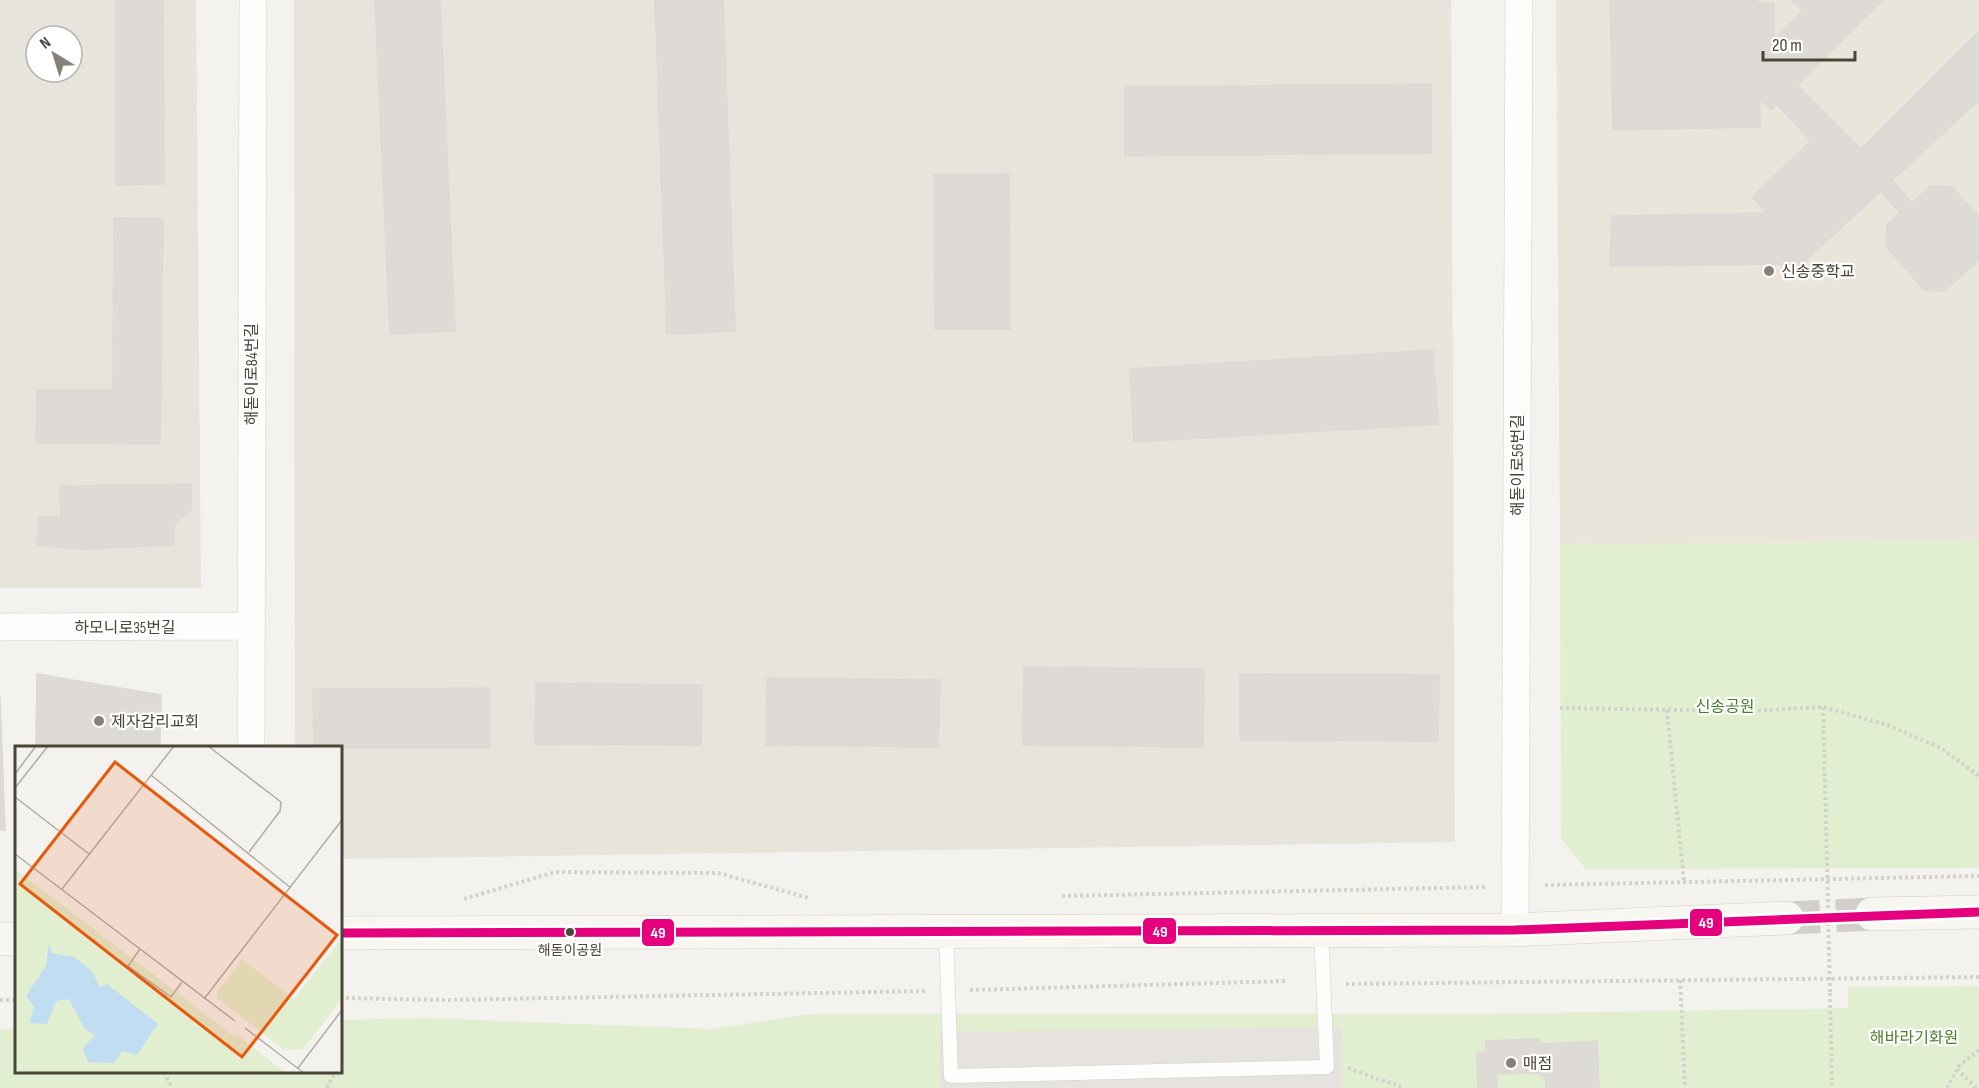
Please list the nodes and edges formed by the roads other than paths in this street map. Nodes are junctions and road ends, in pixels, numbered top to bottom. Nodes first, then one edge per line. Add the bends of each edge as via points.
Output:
1 (253, 0) edge
2 (1519, 0) edge
3 (250, 626) junction
4 (0, 627) edge
5 (251, 746) edge
6 (1979, 912) edge
7 (1872, 914) tunnel mouth
8 (1787, 918) tunnel mouth
9 (1321, 930) junction
10 (1515, 930) junction
11 (946, 931) junction
12 (342, 933) edge

1 - 3 street, 해돋이로84번길
2 - 10 street, 해돋이로56번길
3 - 4 street, 하모니로35번길
3 - 5 street, 해돋이로84번길
6 - 7 street
8 - 10 street
9 - 10 street
9 - 11 street
9 - 11 lane via 1327,1067 951,1076
11 - 12 street

